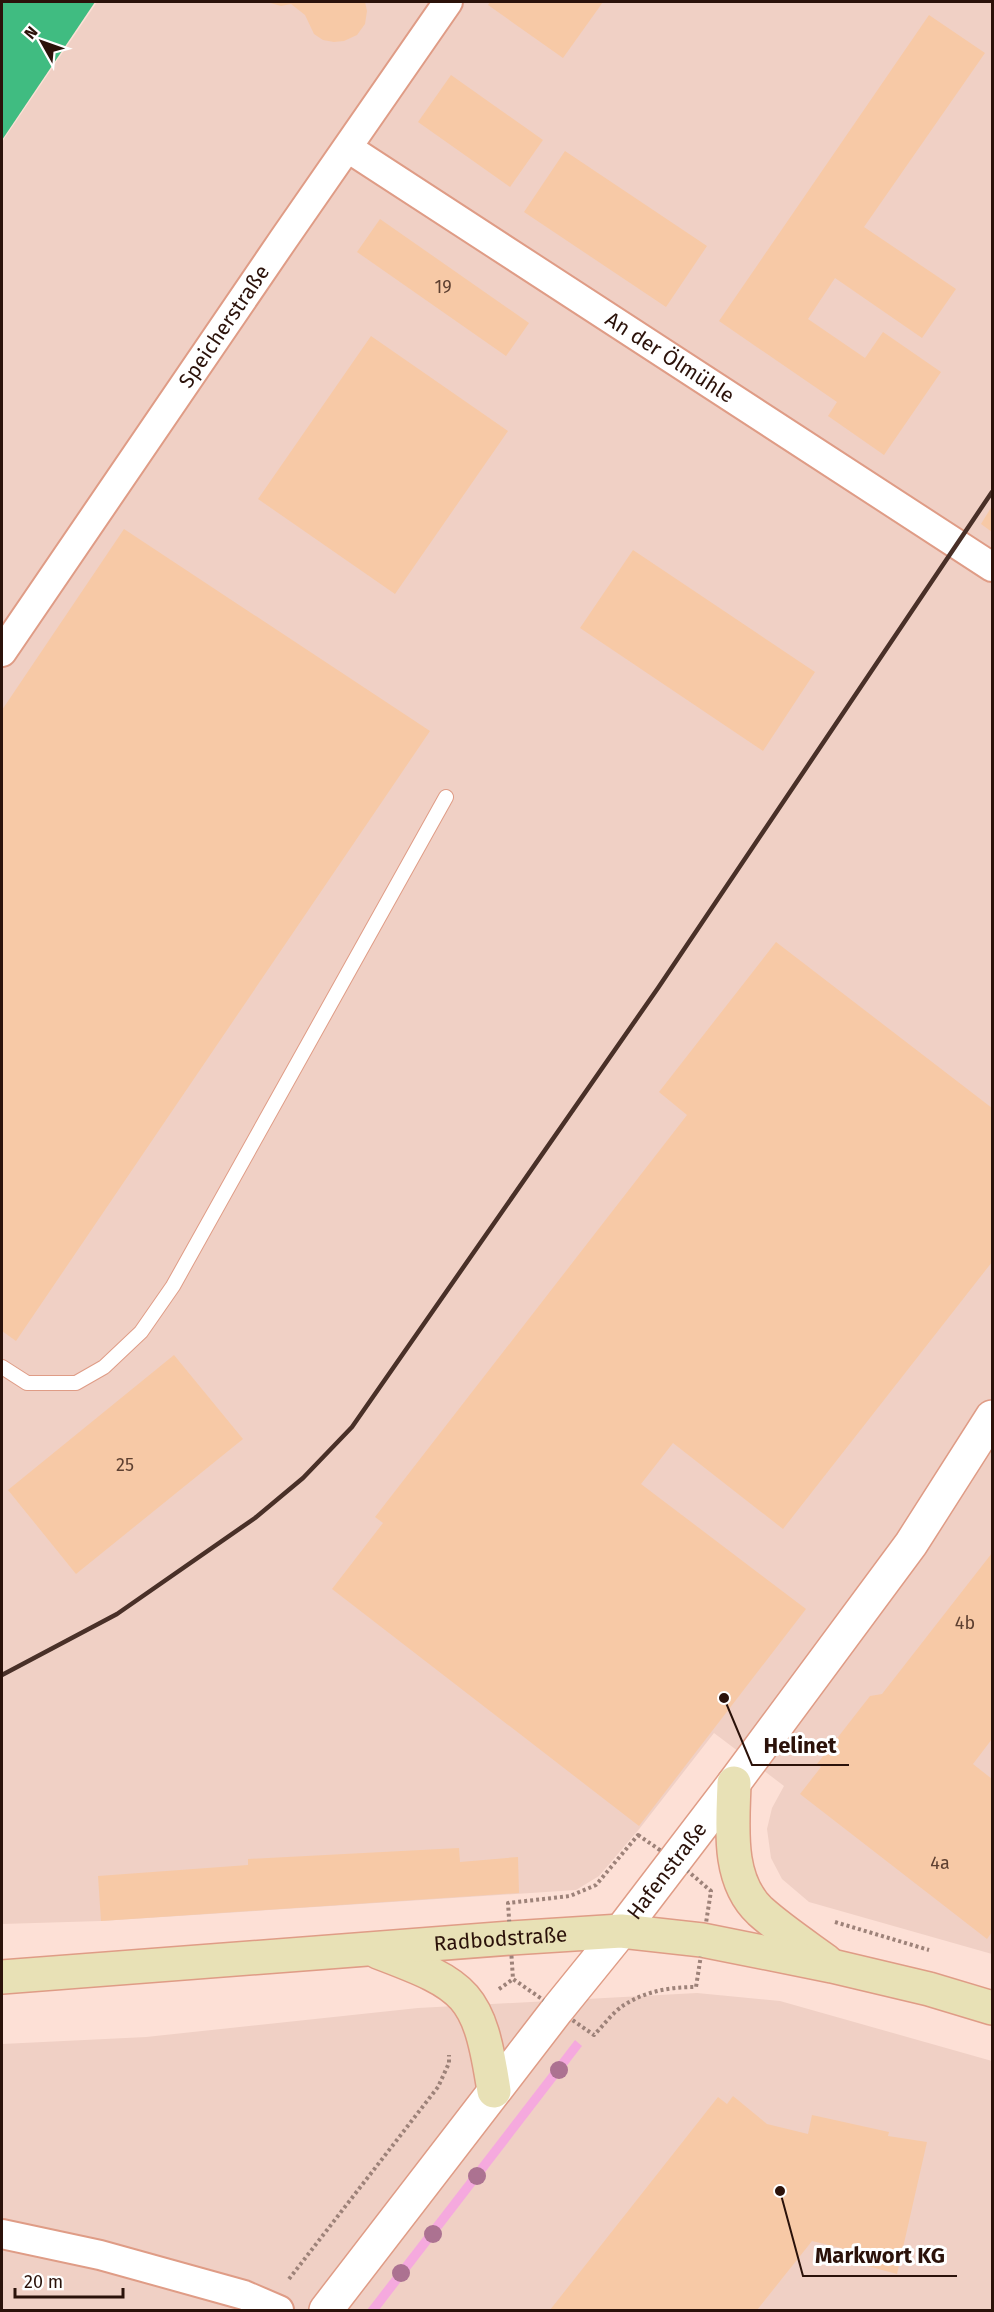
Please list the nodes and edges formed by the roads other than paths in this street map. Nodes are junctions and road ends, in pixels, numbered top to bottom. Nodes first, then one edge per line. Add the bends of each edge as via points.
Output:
1 (448, 2) edge
2 (348, 148) junction
3 (993, 567) edge
4 (2, 652) edge
5 (446, 797) dead end
6 (2, 1367) edge
7 (993, 1417) edge
8 (734, 1783) junction
9 (621, 1931) junction
10 (368, 1948) junction
11 (832, 1966) junction
12 (2, 1977) edge
13 (993, 2008) edge
14 (494, 2091) junction
15 (2, 2234) edge
16 (274, 2308) edge
17 (326, 2310) edge

1 - 2 street, Speicherstraße
2 - 3 street, An der Ölmühle
2 - 4 street, Speicherstraße
5 - 6 lane via 173,1286 141,1332 104,1367 76,1383 27,1383
7 - 8 street, Hafenstraße via 911,1544
8 - 9 street, Hafenstraße
8 - 11 main road via 732,1836 741,1880 749,1897 759,1910
9 - 10 main road, Radbodstraße
9 - 11 main road, Radbodstraße via 702,1940
9 - 14 street, Hafenstraße
10 - 12 main road, Radbodstraße
10 - 14 main road via 432,1973 466,1998 482,2029
11 - 13 main road, Radbodstraße
14 - 17 street, Hafenstraße
15 - 16 street via 99,2255 244,2295

